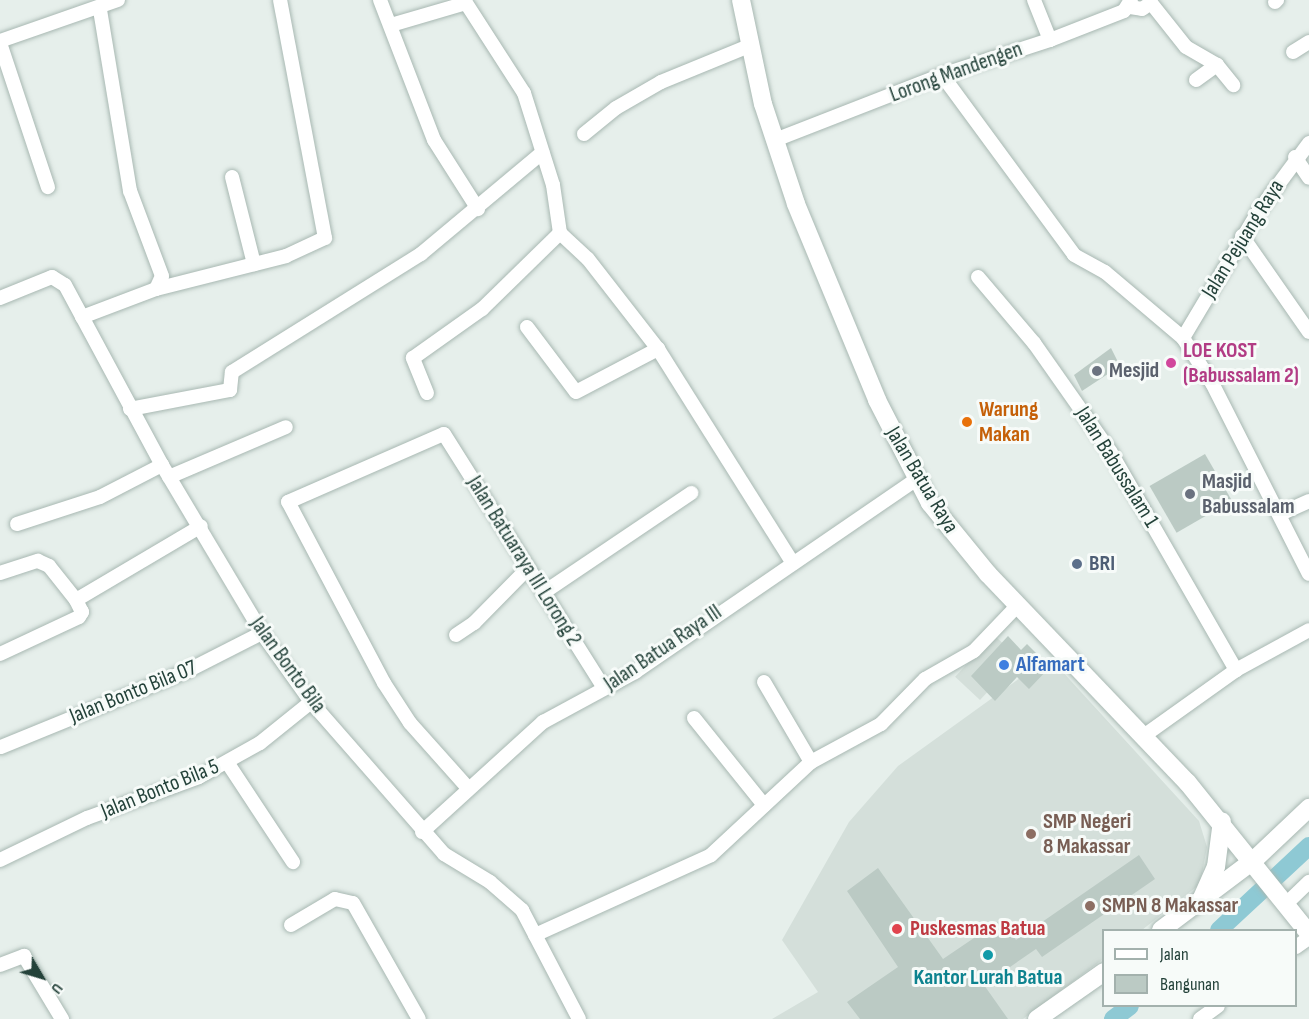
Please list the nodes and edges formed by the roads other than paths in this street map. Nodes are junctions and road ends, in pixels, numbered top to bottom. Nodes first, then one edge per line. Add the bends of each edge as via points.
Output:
1 (118, 0) edge
2 (280, 0) edge
3 (380, 0) edge
4 (741, 0) edge
5 (1034, 0) edge
6 (1130, 4) edge
7 (79, 6) edge
8 (100, 9) junction
9 (391, 25) junction
10 (1050, 40) junction
11 (0, 42) edge
12 (1309, 42) edge
13 (751, 45) junction
14 (1293, 52) dead end
15 (1217, 65) junction
16 (942, 75) junction
17 (1197, 80) dead end
18 (1233, 85) dead end
19 (584, 134) dead end
20 (775, 140) junction
21 (1309, 143) edge
22 (542, 153) junction
23 (1295, 157) junction
24 (232, 177) dead end
25 (1309, 178) edge
26 (48, 187) dead end
27 (478, 209) junction
28 (560, 233) junction
29 (1242, 236) junction
30 (254, 264) junction
31 (978, 277) dead end
32 (156, 289) junction
33 (0, 298) edge
34 (82, 317) junction
35 (527, 327) dead end
36 (1309, 332) edge
37 (1183, 338) junction
38 (658, 349) junction
39 (427, 393) dead end
40 (130, 409) junction
41 (286, 427) dead end
42 (166, 471) junction
43 (917, 479) junction
44 (691, 493) dead end
45 (1309, 501) edge
46 (1280, 514) junction
47 (17, 524) dead end
48 (201, 526) junction
49 (793, 563) junction
50 (527, 569) junction
51 (0, 573) edge
52 (1309, 574) edge
53 (543, 593) junction
54 (76, 600) junction
55 (1018, 605) junction
56 (1309, 630) edge
57 (262, 633) junction
58 (456, 635) dead end
59 (0, 654) edge
60 (1236, 670) junction
61 (764, 682) dead end
62 (604, 688) junction
63 (311, 702) junction
64 (694, 718) dead end
65 (1145, 735) junction
66 (1, 747) edge
67 (228, 762) junction
68 (811, 762) junction
69 (468, 788) junction
70 (764, 805) junction
71 (1309, 808) edge
72 (1222, 821) junction
73 (422, 832) junction
74 (0, 860) edge
75 (293, 862) dead end
76 (1256, 863) junction
77 (1309, 882) edge
78 (1283, 900) junction
79 (1199, 902) junction
80 (291, 925) dead end
81 (1162, 929) edge
82 (535, 934) junction
83 (1309, 936) edge
84 (1297, 946) edge
85 (0, 965) edge
86 (1102, 973) edge
87 (1215, 1007) edge
88 (62, 1019) edge
89 (419, 1019) edge
90 (579, 1019) edge
91 (1037, 1019) edge
92 (1200, 1019) edge

1 - 8 street
2 - 30 street via 326,232 316,244
3 - 9 street
4 - 13 main road, Jalan Batua Raya
5 - 10 street
6 - 10 street, Lorong Mandengen
6 - 15 street via 1142,9 1151,3 1186,47
7 - 8 street
7 - 11 street
8 - 32 street via 130,191 162,276
9 - 22 street via 466,3 524,93
9 - 27 street via 434,140
10 - 16 street, Lorong Mandengen
11 - 26 street
12 - 14 street
13 - 19 street via 661,82 616,108
13 - 20 main road, Jalan Batua Raya
15 - 17 street
15 - 18 street
16 - 20 street, Lorong Mandengen
16 - 37 street via 1074,255 1106,272
20 - 43 main road, Jalan Batua Raya via 796,204 877,400
21 - 23 street, Jalan Pejuang Raya
22 - 27 street
22 - 28 street via 555,196
23 - 25 street
23 - 29 street, Jalan Pejuang Raya
24 - 30 street
27 - 40 street via 417,257 389,270 232,372 229,391
28 - 38 street via 588,260
28 - 39 street via 467,322 413,358
29 - 36 street
29 - 37 street, Jalan Pejuang Raya
30 - 32 street
31 - 60 street, Jalan Babussalam 1 via 1034,343 1110,451
32 - 34 street
33 - 34 street, Jalan Bonto Bila via 52,277 65,285
34 - 40 street, Jalan Bonto Bila
35 - 38 street via 576,392
37 - 46 street via 1212,384
38 - 49 street
40 - 42 street, Jalan Bonto Bila
41 - 42 street
42 - 47 street
42 - 48 street, Jalan Bonto Bila
43 - 49 street, Jalan Batua Raya III
43 - 55 main road, Jalan Batua Raya via 948,529
44 - 53 street
45 - 46 street
46 - 52 street
48 - 54 street
48 - 57 street, Jalan Bonto Bila
49 - 62 street, Jalan Batua Raya III
50 - 53 street, Jalan Batuaraya III Lorong 2
50 - 58 street via 474,623
50 - 69 street, Jalan Batuaraya III Lorong 2 via 444,434 288,502 384,683 410,723
51 - 54 street via 38,561 49,566
53 - 62 street, Jalan Batuaraya III Lorong 2
54 - 59 street via 82,612 79,617
55 - 65 main road, Jalan Batua Raya
55 - 68 street via 974,651 925,679 881,724
56 - 60 street
57 - 63 street, Jalan Bonto Bila
57 - 66 street, Jalan Bonto Bila 07 via 187,671
60 - 65 street
61 - 68 street
62 - 69 street, Jalan Batua Raya III via 543,722
63 - 67 street, Jalan Bonto Bila 5
63 - 73 street, Jalan Bonto Bila
64 - 70 street
65 - 72 main road, Jalan Batua Raya
67 - 74 street, Jalan Bonto Bila 5 via 190,781 87,818
67 - 75 street
68 - 70 street
69 - 73 street, Jalan Batua Raya III
70 - 82 street via 694,866
71 - 76 main road
72 - 76 main road, Jalan Batua Raya
72 - 79 main road via 1216,867
73 - 82 street, Jalan Bonto Bila via 444,854 490,882 522,910
76 - 78 main road, Jalan Batua Raya
76 - 79 main road
77 - 78 street
78 - 83 main road, Jalan Batua Raya
79 - 81 main road
80 - 89 street via 334,899 353,903
82 - 90 street, Jalan Bonto Bila
83 - 84 street
85 - 88 street via 24,956
86 - 91 main road
87 - 92 street

